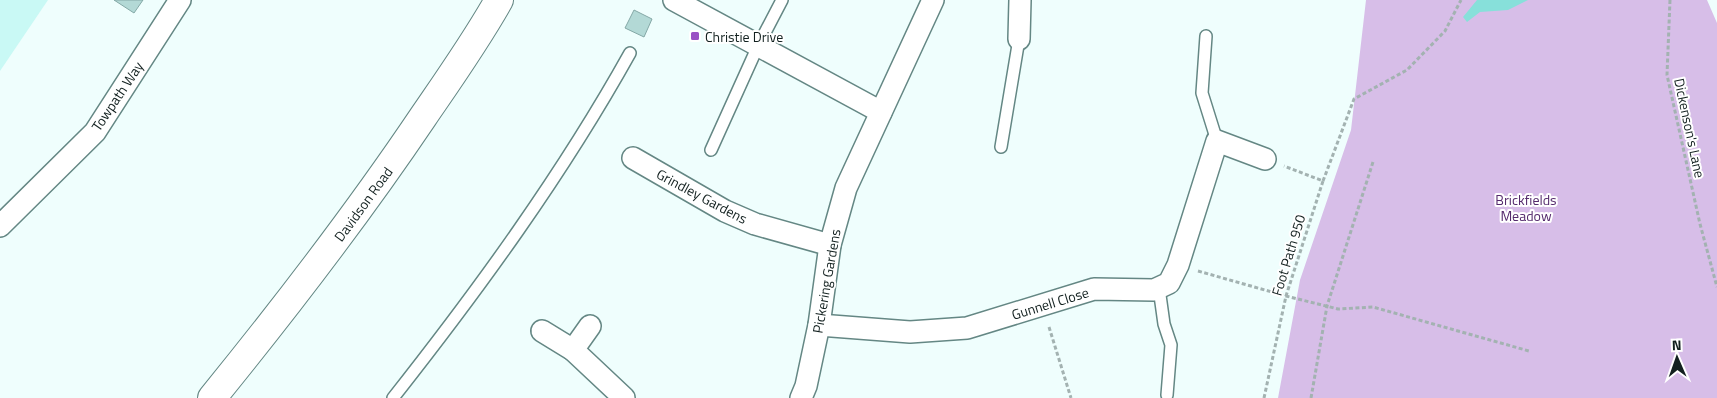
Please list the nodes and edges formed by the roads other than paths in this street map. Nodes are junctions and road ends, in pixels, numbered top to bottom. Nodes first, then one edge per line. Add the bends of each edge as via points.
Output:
1 (180, 0) edge
2 (499, 0) edge
3 (674, 0) edge
4 (782, 0) edge
5 (933, 0) edge
6 (1020, 0) edge
7 (1206, 36) dead end
8 (1019, 39) joint
9 (758, 46) junction
10 (630, 53) dead end
11 (881, 112) junction
12 (1217, 141) junction
13 (1001, 147) dead end
14 (711, 150) dead end
15 (633, 158) dead end
16 (1265, 159) road end
17 (0, 226) edge
18 (830, 245) junction
19 (1159, 288) junction
20 (819, 325) junction
21 (590, 326) dead end
22 (542, 331) dead end
23 (573, 350) junction
24 (1167, 395) dead end
25 (212, 398) edge
26 (393, 398) edge
27 (624, 398) edge
28 (801, 398) edge

1 - 17 street, Towpath Way via 95,132
2 - 25 street, Davidson Road via 482,31 379,182 312,274
3 - 9 street
4 - 9 lane
5 - 11 street
6 - 8 street
7 - 12 lane via 1202,93
8 - 13 lane
9 - 11 street
9 - 14 lane
10 - 26 lane via 574,149 469,298
11 - 18 street, Pickering Gardens via 846,188
12 - 16 street
12 - 19 street via 1178,265 1170,283
15 - 18 street, Grindley Gardens via 754,224
18 - 20 street, Pickering Gardens
19 - 20 street, Gunnell Close via 1094,289 967,328 910,332
19 - 24 lane via 1164,324 1171,345
20 - 28 street, Pickering Gardens
21 - 23 street
22 - 23 street
23 - 27 street

